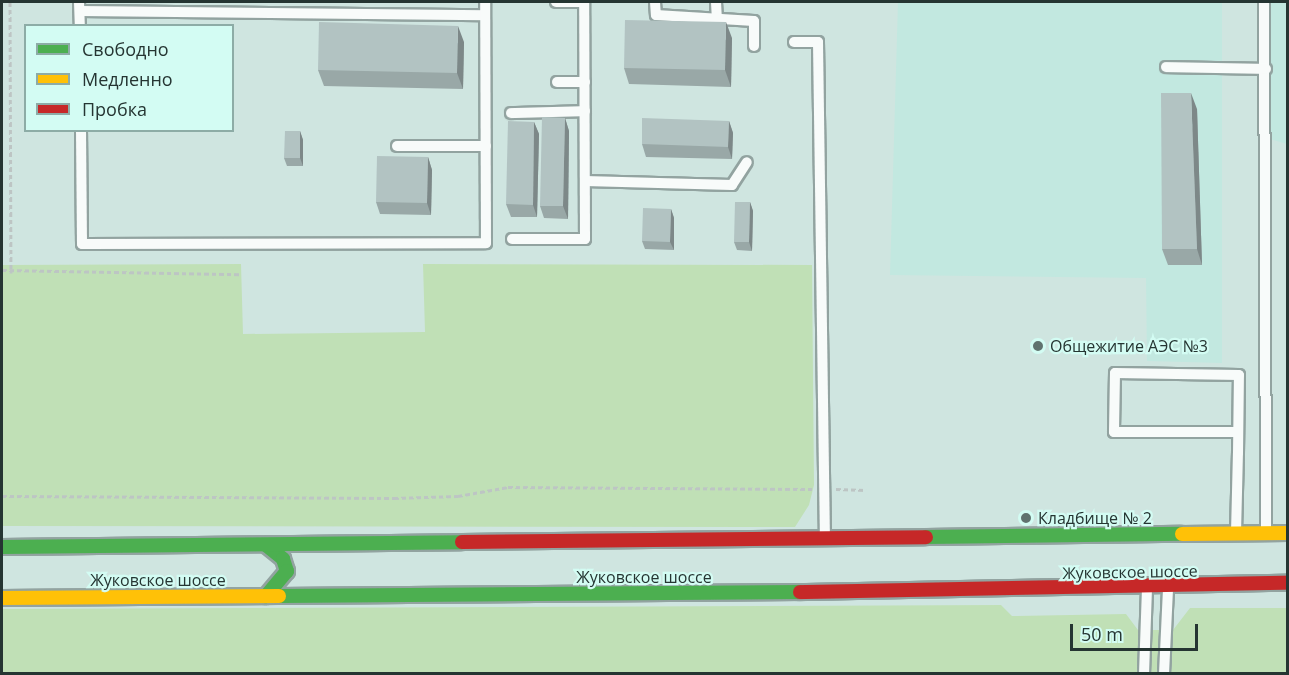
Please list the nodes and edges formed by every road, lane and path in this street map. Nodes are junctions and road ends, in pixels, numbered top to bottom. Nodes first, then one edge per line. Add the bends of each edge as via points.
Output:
1 (10, 2) edge
2 (377, 2) edge
3 (485, 2) edge
4 (556, 2) edge
5 (584, 2) edge
6 (655, 2) edge
7 (716, 2) edge
8 (1264, 2) edge
9 (79, 6) edge
10 (377, 14) junction
11 (485, 15) junction
12 (717, 19) junction
13 (80, 24) edge
14 (794, 42) dead end
15 (754, 46) dead end
16 (1167, 67) dead end
17 (1266, 69) junction
18 (556, 82) dead end
19 (585, 82) junction
20 (585, 111) junction
21 (511, 113) dead end
22 (81, 132) edge
23 (397, 146) dead end
24 (486, 146) junction
25 (747, 162) dead end
26 (585, 181) junction
27 (512, 239) dead end
28 (2, 270) edge
29 (10, 273) junction
30 (240, 274) dead end
31 (1238, 432) dead end
32 (824, 489) junction
33 (866, 490) dead end
34 (2, 496) edge
35 (1236, 533) junction
36 (1266, 533) junction
37 (1287, 533) edge
38 (825, 538) junction
39 (266, 545) junction
40 (2, 547) edge
41 (1287, 583) edge
42 (1147, 589) junction
43 (1168, 589) junction
44 (266, 596) junction
45 (2, 598) edge
46 (1144, 674) edge
47 (1164, 674) edge

1 - 29 path
2 - 10 lane
3 - 11 lane
4 - 5 lane
5 - 19 lane
6 - 12 lane via 656,15
7 - 12 lane
8 - 17 lane
9 - 10 lane
9 - 13 lane
10 - 11 lane
11 - 24 lane
12 - 15 lane via 753,21
14 - 32 lane via 818,42
16 - 17 lane
17 - 36 lane
18 - 19 lane
19 - 20 lane
20 - 21 lane
20 - 26 lane
22 - 24 lane via 82,244 486,243
23 - 24 lane
25 - 26 lane via 732,185
26 - 27 lane via 585,239
28 - 29 path
29 - 30 path
31 - 35 lane via 1114,432 1115,373 1239,375 1238,453
32 - 33 path
32 - 34 path via 508,487 458,496 394,498
32 - 38 lane
35 - 36 main road, Жуковское шоссе
35 - 38 main road, Жуковское шоссе
36 - 37 main road, Жуковское шоссе
38 - 39 main road, Жуковское шоссе
39 - 40 main road, Жуковское шоссе
39 - 44 main road via 283,559 287,571
41 - 43 main road, Жуковское шоссе
42 - 43 main road, Жуковское шоссе
42 - 44 main road, Жуковское шоссе
42 - 46 lane
43 - 47 lane
44 - 45 main road, Жуковское шоссе

